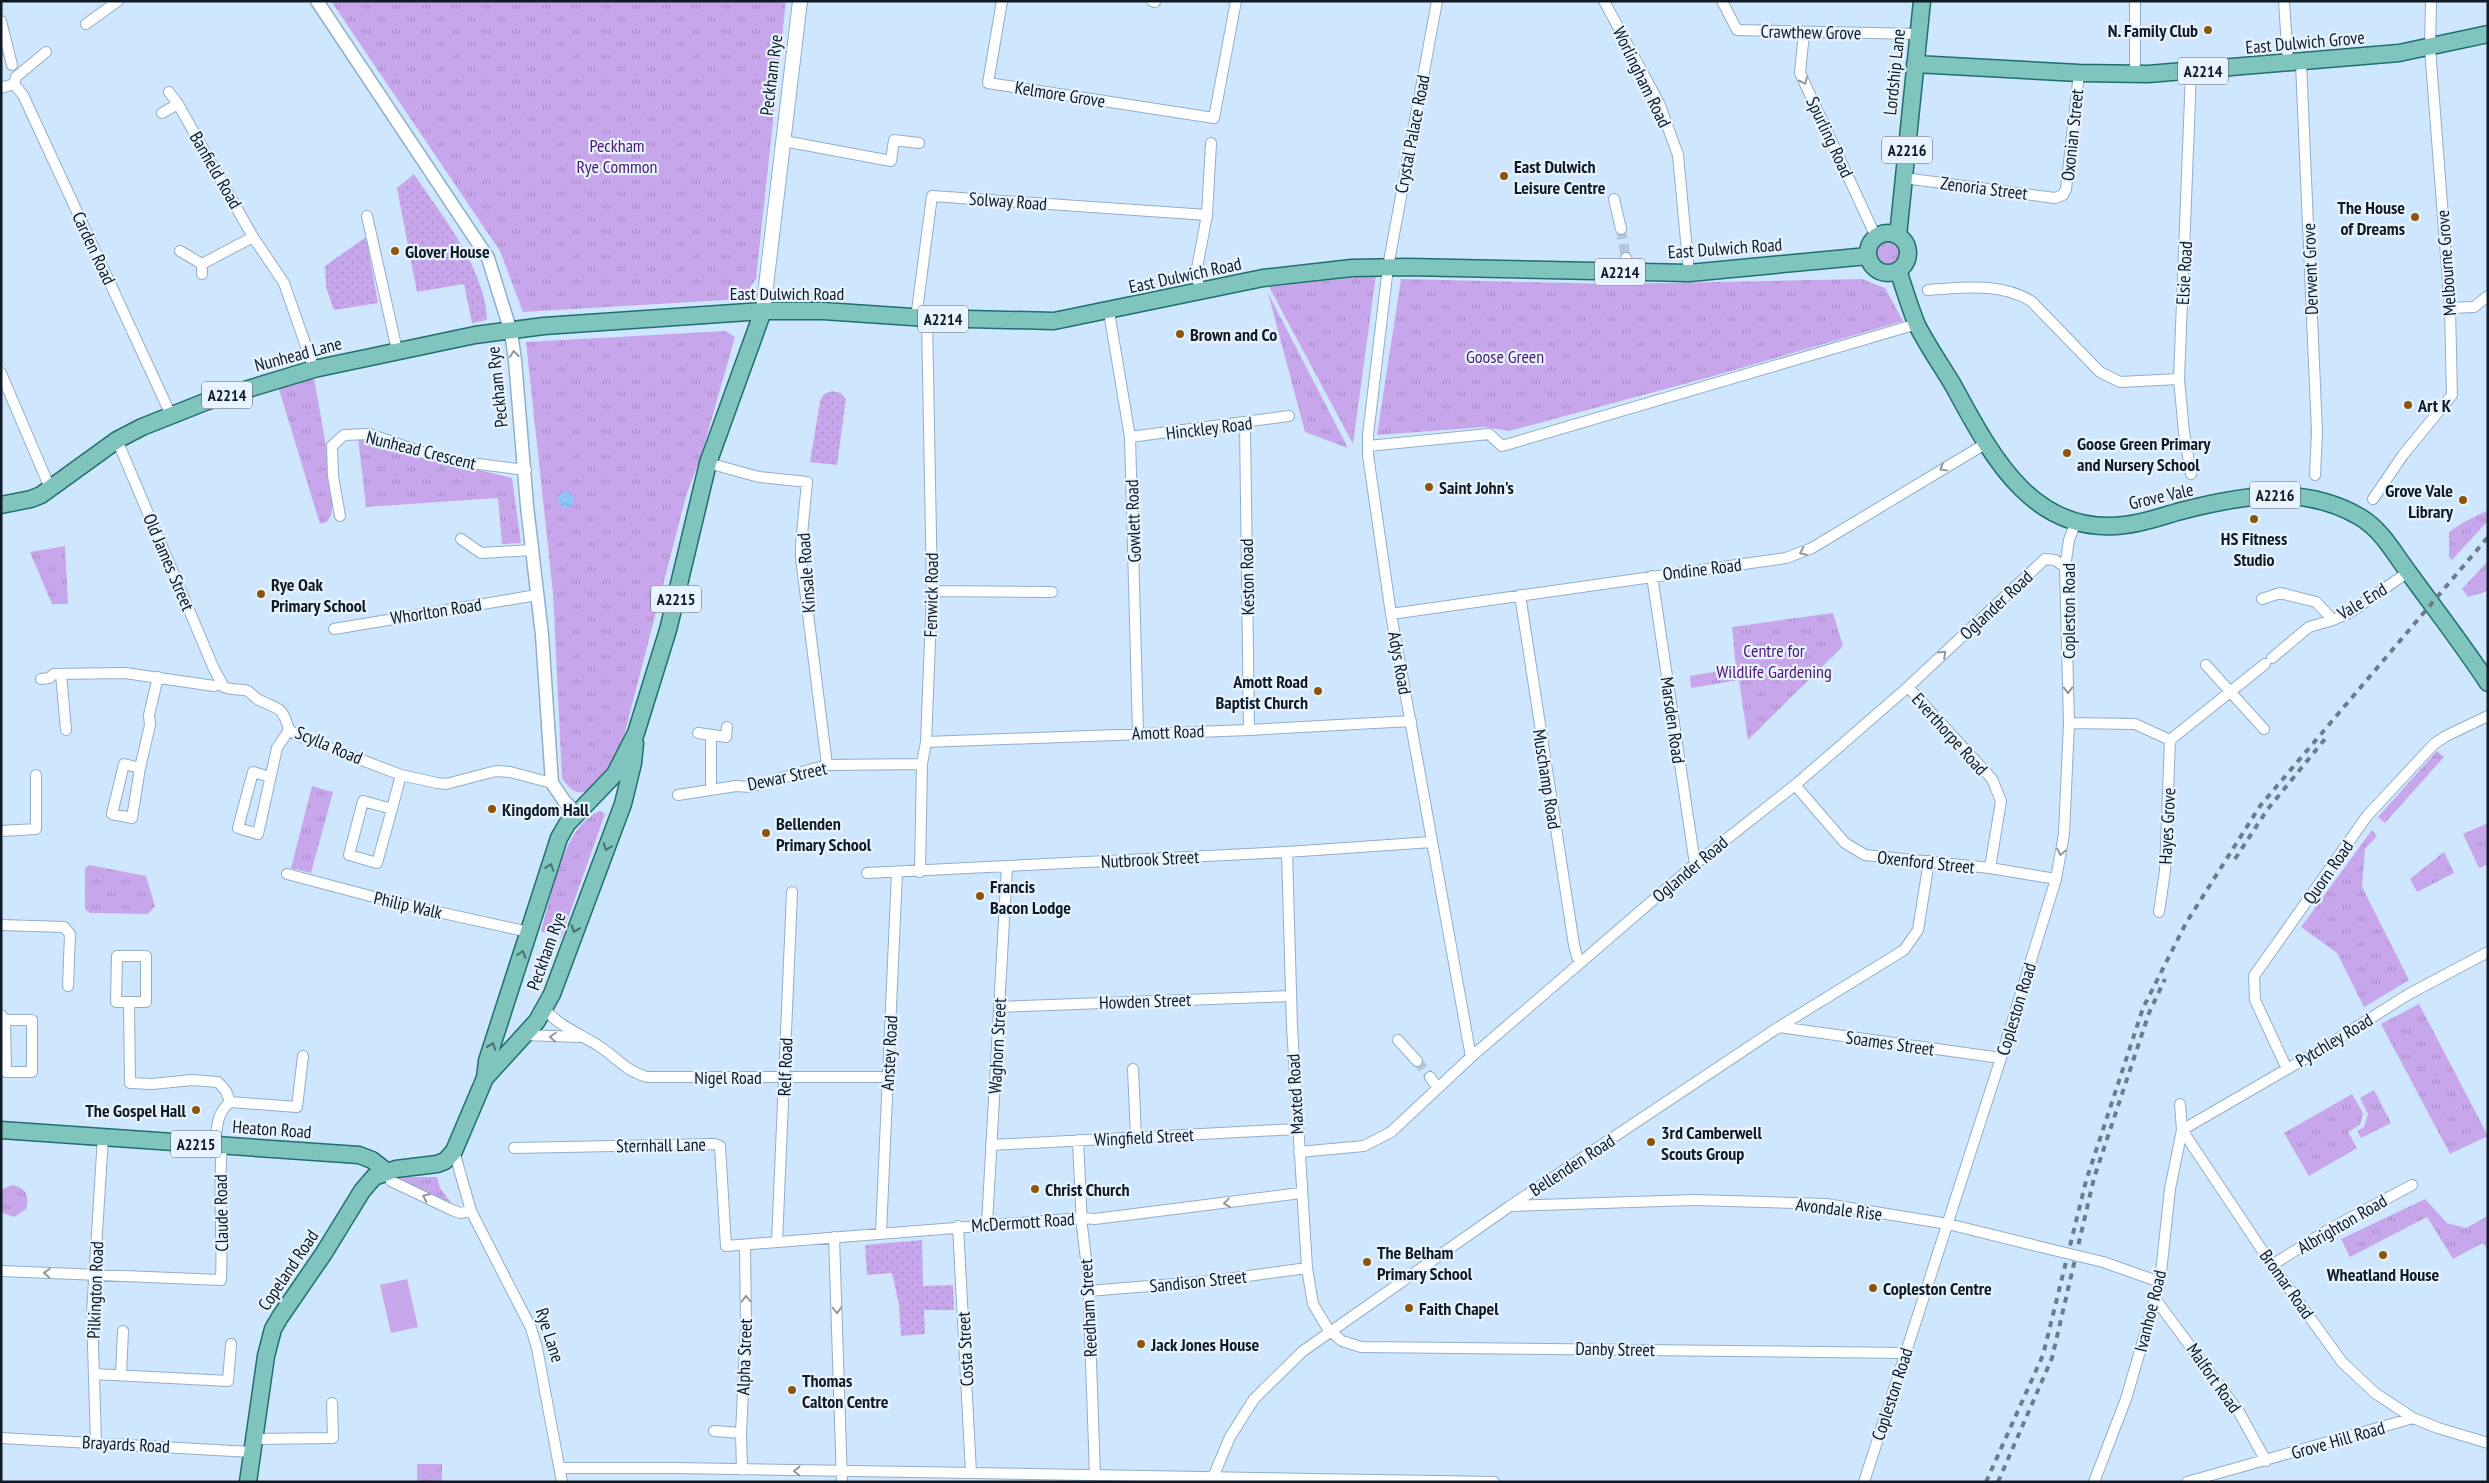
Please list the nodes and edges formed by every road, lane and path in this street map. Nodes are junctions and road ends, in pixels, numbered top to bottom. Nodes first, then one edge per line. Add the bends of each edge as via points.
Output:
1 (118, 1) edge
2 (317, 1) edge
3 (800, 1) edge
4 (1002, 1) edge
5 (1236, 1) edge
6 (1437, 1) edge
7 (1604, 1) edge
8 (1722, 1) edge
9 (1922, 1) edge
10 (2135, 1) edge
11 (2284, 1) edge
12 (2431, 1) edge
13 (1, 21) edge
14 (86, 24) dead end
15 (1804, 33) junction
16 (1918, 34) junction
17 (2488, 34) edge
18 (2430, 48) junction
19 (46, 52) dead end
20 (2294, 63) junction
21 (1915, 64) junction
22 (12, 65) dead end
23 (2192, 72) junction
24 (2079, 73) junction
25 (2135, 75) junction
26 (14, 84) junction
27 (1, 88) edge
28 (169, 92) dead end
29 (178, 104) junction
30 (162, 114) dead end
31 (784, 141) junction
32 (919, 143) dead end
33 (1211, 143) dead end
34 (1904, 178) junction
35 (2063, 195) joint
36 (1614, 200) dead end
37 (1207, 215) junction
38 (367, 216) dead end
39 (1621, 229) tunnel mouth
40 (253, 236) junction
41 (1898, 236) junction
42 (1876, 237) junction
43 (180, 251) dead end
44 (1868, 256) junction
45 (1626, 258) tunnel mouth
46 (1388, 267) junction
47 (1898, 270) junction
48 (1634, 272) junction
49 (1689, 272) junction
50 (1928, 290) dead end
51 (1199, 292) junction
52 (2488, 296) edge
53 (2450, 308) junction
54 (763, 311) junction
55 (1108, 312) junction
56 (922, 318) junction
57 (1917, 324) junction
58 (511, 332) junction
59 (396, 350) junction
60 (314, 369) junction
61 (1, 373) edge
62 (2180, 379) junction
63 (172, 415) junction
64 (1289, 416) dead end
65 (1244, 424) junction
66 (1130, 438) junction
67 (117, 440) junction
68 (1985, 444) junction
69 (1368, 446) junction
70 (708, 463) junction
71 (526, 470) junction
72 (2191, 474) dead end
73 (2315, 476) dead end
74 (52, 488) junction
75 (2372, 499) dead end
76 (1, 505) edge
77 (340, 516) dead end
78 (2076, 521) junction
79 (461, 539) dead end
80 (532, 550) junction
81 (2065, 567) junction
82 (2408, 572) junction
83 (1652, 576) junction
84 (932, 591) junction
85 (1052, 592) dead end
86 (1520, 594) junction
87 (538, 595) junction
88 (2262, 599) dead end
89 (1391, 614) junction
90 (2333, 620) junction
91 (334, 629) dead end
92 (2206, 665) dead end
93 (61, 674) junction
94 (158, 677) junction
95 (41, 679) dead end
96 (2487, 681) edge
97 (221, 684) junction
98 (1908, 687) junction
99 (2231, 693) junction
100 (2488, 716) edge
101 (1411, 721) junction
102 (2069, 723) junction
103 (727, 727) dead end
104 (2264, 729) dead end
105 (66, 730) dead end
106 (289, 730) junction
107 (1249, 730) junction
108 (1138, 732) junction
109 (636, 733) junction
110 (698, 733) dead end
111 (711, 735) junction
112 (2170, 740) junction
113 (926, 742) junction
114 (922, 764) junction
115 (827, 765) junction
116 (140, 768) junction
117 (36, 775) dead end
118 (401, 775) junction
119 (270, 777) junction
120 (552, 783) junction
121 (1795, 786) junction
122 (711, 789) junction
123 (678, 795) dead end
124 (593, 800) junction
125 (392, 809) junction
126 (620, 810) junction
127 (577, 813) junction
128 (1, 831) edge
129 (1432, 842) junction
130 (1287, 852) junction
131 (1929, 861) junction
132 (1695, 864) junction
133 (1007, 867) junction
134 (1990, 868) junction
135 (897, 872) junction
136 (920, 872) junction
137 (867, 873) dead end
138 (287, 874) dead end
139 (2056, 879) junction
140 (792, 892) dead end
141 (2159, 912) dead end
142 (1, 925) edge
143 (529, 932) junction
144 (2488, 952) edge
145 (1582, 962) junction
146 (68, 986) dead end
147 (1291, 996) junction
148 (129, 1002) junction
149 (999, 1006) junction
150 (545, 1010) junction
151 (503, 1015) junction
152 (3, 1017) edge
153 (1778, 1027) junction
154 (525, 1035) junction
155 (581, 1037) junction
156 (1398, 1040) dead end
157 (303, 1056) dead end
158 (1472, 1057) junction
159 (2001, 1058) junction
160 (1417, 1061) tunnel mouth
161 (1133, 1069) dead end
162 (2287, 1069) junction
163 (1430, 1077) tunnel mouth
164 (485, 1078) junction
165 (784, 1078) junction
166 (888, 1078) junction
167 (1438, 1088) junction
168 (230, 1102) junction
169 (2180, 1104) dead end
170 (1297, 1129) junction
171 (1, 1130) edge
172 (2182, 1130) junction
173 (104, 1137) junction
174 (1136, 1137) junction
175 (1078, 1140) junction
176 (218, 1145) junction
177 (991, 1145) junction
178 (514, 1148) dead end
179 (454, 1151) junction
180 (1298, 1152) junction
181 (386, 1171) junction
182 (2412, 1185) dead end
183 (1301, 1193) junction
184 (1510, 1206) junction
185 (471, 1211) junction
186 (1082, 1218) junction
187 (987, 1224) junction
188 (1948, 1224) junction
189 (958, 1226) junction
190 (881, 1233) junction
191 (834, 1237) junction
192 (777, 1242) junction
193 (745, 1244) junction
194 (2272, 1265) junction
195 (1307, 1268) junction
196 (1, 1271) edge
197 (93, 1275) junction
198 (2160, 1282) junction
199 (1088, 1291) junction
200 (2156, 1300) junction
201 (123, 1331) dead end
202 (1329, 1331) junction
203 (231, 1344) dead end
204 (1905, 1353) junction
205 (94, 1374) junction
206 (121, 1375) junction
207 (332, 1403) dead end
208 (2413, 1418) junction
209 (714, 1431) dead end
210 (741, 1433) junction
211 (1, 1438) edge
212 (96, 1442) junction
213 (2488, 1442) edge
214 (252, 1445) junction
215 (2266, 1461) junction
216 (560, 1468) junction
217 (742, 1470) junction
218 (841, 1471) junction
219 (971, 1472) junction
220 (1095, 1475) junction
221 (1002, 1477) edge
222 (1211, 1479) edge
223 (248, 1482) edge
224 (562, 1482) edge
225 (842, 1482) edge
226 (1494, 1482) edge
227 (1864, 1482) edge
228 (2094, 1482) edge
229 (2187, 1482) edge

1 - 14 street
2 - 58 street, Peckham Rye via 488,258
3 - 31 main road, Peckham Rye
4 - 5 street, Kelmore Grove via 988,83 1214,118
6 - 46 street, Crystal Palace Road
7 - 49 street, Worlingham Road via 1659,103 1678,155
8 - 15 street, Crawthew Grove via 1737,30
9 - 16 main road, Lordship Lane / A2216
10 - 25 street
11 - 20 street, Derwent Grove
12 - 18 street, Melbourne Grove
13 - 22 street
15 - 16 street, Crawthew Grove
15 -> 42 street, Spurling Road via 1800,73
16 - 21 main road, Lordship Lane / A2216
17 - 18 main road, East Dulwich Grove / A2214
18 - 20 main road, East Dulwich Grove / A2214
18 - 53 street, Melbourne Grove
19 - 26 street via 16,77
20 - 23 main road, East Dulwich Grove / A2214
20 - 73 street, Derwent Grove via 2316,424
21 - 24 main road, East Dulwich Grove / A2214
21 - 34 main road, Lordship Lane / A2216
23 - 25 main road, East Dulwich Grove / A2214
23 - 62 street, Elsie Road
24 - 25 main road, East Dulwich Grove / A2214
24 - 35 street, Oxonian Street
26 - 27 street
26 - 63 street, Carden Road via 23,95
28 - 29 street, Banfield Road
29 - 30 street
29 - 40 street, Banfield Road
31 - 32 street via 891,161 894,140
31 - 54 main road, Peckham Rye
33 - 37 street
34 - 35 street, Zenoria Street via 2055,198
34 - 41 main road, Lordship Lane / A2216
36 - 39 street
37 - 51 street via 1197,268
37 - 56 street, Solway Road via 932,196
38 - 59 street
40 - 43 street via 202,269
40 - 60 street, Banfield Road via 284,283
41 - 42 main road via 1885,233
41 - 47 main road, A2216 via 1905,242 1908,253 1905,264
42 - 44 main road
44 - 47 main road via 1877,270 1888,273
44 - 49 main road, East Dulwich Road / A2214
45 - 48 street
46 - 48 main road, East Dulwich Road / A2214
46 - 51 main road, East Dulwich Road / A2214 via 1278,276
46 - 69 street, Adys Road
47 - 57 main road, Grove Vale / A2216
48 - 49 main road, East Dulwich Road / A2214
50 - 62 street via 1986,287 2017,292 2031,301 2100,372 2120,382
51 - 55 main road, East Dulwich Road / A2214
52 - 53 street via 2474,307
53 - 75 street, Melbourne Grove via 2452,395
54 - 56 main road, East Dulwich Road / A2214 via 823,311
54 - 58 main road, East Dulwich Road / A2214 via 544,326
54 - 70 main road, Peckham Rye / A2215
55 - 56 main road, East Dulwich Road / A2214 via 1054,321
55 - 66 street, Gowlett Road
56 - 84 street, Fenwick Road
57 - 68 main road, Grove Vale / A2216
57 - 69 street via 1502,446 1489,434
58 - 59 main road, Nunhead Lane / A2214 via 475,335
71 -> 58 street, Peckham Rye
59 - 60 main road, Nunhead Lane / A2214
60 - 63 main road, Nunhead Lane / A2214
61 - 74 street
62 - 72 street, Elsie Road
63 - 67 main road, Nunhead Lane / A2214
64 - 65 street, Hinckley Road
65 - 66 street, Hinckley Road
65 - 107 street, Keston Road
66 - 108 street, Gowlett Road
67 - 74 main road, Nunhead Lane / A2214
67 - 97 street, Old James Street
68 - 78 main road, Grove Vale / A2216 via 2003,471 2031,498 2060,516
68 -> 83 street, Ondine Road via 1794,556
69 - 89 street, Adys Road
70 - 109 main road, Peckham Rye / A2215 via 668,630
70 - 115 street, Kinsale Road via 759,477 807,482 800,545
71 - 77 street, Nunhead Crescent via 430,455 369,434 344,436 332,446
71 - 80 street, Peckham Rye
74 - 76 main road, Nunhead Lane / A2214 via 31,499
78 - 81 street, Copleston Road
78 - 82 main road, Grove Vale / A2216 via 2123,525 2245,496 2312,499 2351,512 2372,525
79 - 80 street via 481,553
80 - 87 street, Peckham Rye
98 -> 81 street, Oglander Road via 2045,559 2055,560
81 -> 102 street, Copleston Road
82 - 90 street, Vale End via 2351,612
82 - 96 main road, Grove Vale / A2216
83 - 86 street, Ondine Road
83 - 132 street, Marsden Road
84 - 85 street
84 - 113 street, Fenwick Road
86 - 89 street, Ondine Road
86 - 145 street, Muschamp Road via 1574,945
87 - 91 street, Whorlton Road
87 - 120 street, Peckham Rye
88 - 90 street, Vale End via 2280,593 2316,602
89 - 101 street, Adys Road
90 - 99 street via 2309,626
92 - 99 street
93 - 94 street, Scylla Road via 114,673
93 - 95 street, Scylla Road
93 - 105 street
94 - 97 street, Scylla Road via 214,686
94 - 116 street
97 - 106 street, Scylla Road via 228,689 246,690 261,701 281,709
98 - 121 street, Oglander Road
98 - 134 street, Everthorpe Road via 1992,779 2001,801
99 - 104 street
99 - 112 street
100 - 162 street, Quorn Road via 2434,744 2367,816 2254,976 2255,1000
101 - 107 street, Amott Road
101 - 129 street, Adys Road
102 - 112 street via 2135,724
102 -> 139 street, Copleston Road via 2064,834
103 - 111 street via 726,737
106 - 118 street, Scylla Road
106 - 119 street via 277,748
107 - 108 street, Amott Road
108 - 113 street, Amott Road
109 - 124 main road, Peckham Rye / A2215 via 615,774
109 - 126 main road, Peckham Rye / A2215 via 633,764
110 - 111 street
111 - 122 street
112 - 141 street, Hayes Grove via 2165,871
113 - 114 street, Fenwick Road
114 - 115 street, Dewar Street
114 - 136 street, Fenwick Road
115 - 122 street, Dewar Street via 750,787
116 - 116 street via 124,764 112,814 132,818
117 - 128 street via 36,829
118 - 120 street, Scylla Road via 441,784 496,771
118 - 125 street
119 - 119 street via 258,834 238,828 254,772
120 - 127 street
121 - 131 street, Oxenford Street via 1845,843 1865,855
121 - 132 street, Oglander Road
122 - 123 street, Dewar Street
124 - 126 main road via 606,800
124 - 127 main road, Peckham Rye / A2215
125 - 125 street via 363,801 348,855 377,863
126 -> 150 main road, Peckham Rye / A2215
143 -> 127 main road, Peckham Rye / A2215 via 559,838
129 - 130 street, Nutbrook Street
129 - 158 street, Adys Road
130 - 133 street, Nutbrook Street
130 - 147 street, Maxted Road
131 - 134 street, Oxenford Street
131 - 153 street, Bellenden Road via 1918,930 1904,950
132 - 145 street, Oglander Road
133 - 136 street, Nutbrook Street
133 - 149 street, Waghorn Street
134 - 139 street, Oxenford Street
135 - 136 street, Nutbrook Street
135 - 137 street, Nutbrook Street
135 - 166 street, Anstey Road
138 - 143 street, Philip Walk via 393,902
139 - 159 street, Copleston Road
140 - 165 street, Relf Road
142 - 146 street via 64,927 70,934
151 -> 143 main road, A2215
144 - 162 street, Pytchley Road via 2409,994
145 - 158 street, Oglander Road
147 - 149 street, Howden Street
147 - 170 street, Maxted Road
148 - 148 street via 146,1002 146,956 117,956 116,1002
148 - 168 street via 130,1083 218,1082
149 - 177 street, Waghorn Street
150 - 154 main road, A2215
150 - 155 street, Peckham Rye via 556,1022
151 - 154 main road via 510,1027
164 -> 151 main road, A2215 via 487,1061
152 - 152 street via 32,1020 32,1072 6,1072
153 - 159 street, Soames Street
153 - 184 street, Bellenden Road
155 -> 154 street
154 - 164 main road, A2215
155 - 165 street, Nigel Road via 600,1046 628,1070 647,1077
156 - 160 street
157 - 168 street via 297,1107
158 - 167 street, Oglander Road
159 - 188 street, Copleston Road
161 - 174 street
162 - 172 street, Pytchley Road
163 - 167 street
164 - 179 main road, A2215
165 - 166 street, Nigel Road
165 - 192 street, Relf Road
166 - 190 street, Anstey Road
167 - 180 street, Oglander Road via 1378,1141 1338,1150
168 - 176 street, Claude Road via 222,1109 218,1120
169 - 172 street, Ivanhoe Road
170 - 174 street, Wingfield Street
170 - 180 street, Maxted Road
171 - 173 main road, Heaton Road / A2215
172 - 194 street, Bromar Road
172 - 198 street, Ivanhoe Road via 2170,1189
173 - 176 main road, Heaton Road / A2215
173 - 197 street, Pilkington Road
174 - 175 street, Wingfield Street
175 - 177 street, Wingfield Street
175 - 186 street, Reedham Street
176 - 181 main road, Heaton Road / A2215 via 359,1155
176 - 197 street, Claude Road via 221,1280
177 - 187 street, Waghorn Street
178 - 193 street, Sternhall Lane via 720,1146 726,1246
179 - 181 main road, Copeland Road via 437,1164
179 - 185 street, Rye Lane
180 - 183 street, Maxted Road
185 -> 181 street via 460,1213 452,1210 391,1181
181 - 214 main road, Copeland Road via 374,1177 362,1191 273,1329
182 - 194 street, Albrighton Road via 2328,1230
183 -> 186 street, McDermott Road
183 - 195 street, Maxted Road
184 - 188 street, Avondale Rise via 1694,1200 1826,1204
184 - 202 street, Bellenden Road
185 - 216 street, Rye Lane via 531,1328
186 - 187 street, McDermott Road
186 - 199 street, Reedham Street
187 - 189 street, McDermott Road
188 - 198 street, Avondale Rise, bridge via 2103,1262
188 - 204 street, Copleston Road
189 - 190 street, McDermott Road
189 - 219 street, Costa Street
190 - 191 street, McDermott Road
191 - 192 street, McDermott Road
191 -> 218 street
192 - 193 street, McDermott Road
210 -> 193 street, Alpha Street via 746,1328
194 - 208 street, Bromar Road via 2342,1362 2375,1393
195 - 199 street, Sandison Street
195 - 202 street, Maxted Road via 1313,1304
197 -> 196 street
197 - 205 street, Pilkington Road
198 - 200 street, Ivanhoe Road
199 - 220 street, Reedham Street
200 - 215 street, Malfort Road via 2239,1412
200 - 228 street, Ivanhoe Road via 2126,1399
201 - 206 street
202 - 204 street, Danby Street via 1342,1341 1361,1346
202 - 222 street, Bellenden Road via 1254,1398 1230,1437
203 - 206 street via 228,1381
204 - 227 street, Copleston Road
205 - 206 street
205 - 212 street, Pilkington Road
207 - 214 street, Brayards Road via 333,1438
208 - 213 street
208 - 215 street, Grove Hill Road
209 - 210 street
210 - 217 street, Alpha Street
211 - 212 street, Brayards Road
212 - 214 street, Brayards Road
214 - 223 main road, Copeland Road
215 - 229 street, Grove Hill Road
216 - 217 street
216 - 224 street, Rye Lane
218 -> 217 street
218 - 219 street
218 - 225 street
219 - 221 street
220 - 221 street
220 - 222 street
222 - 226 street

